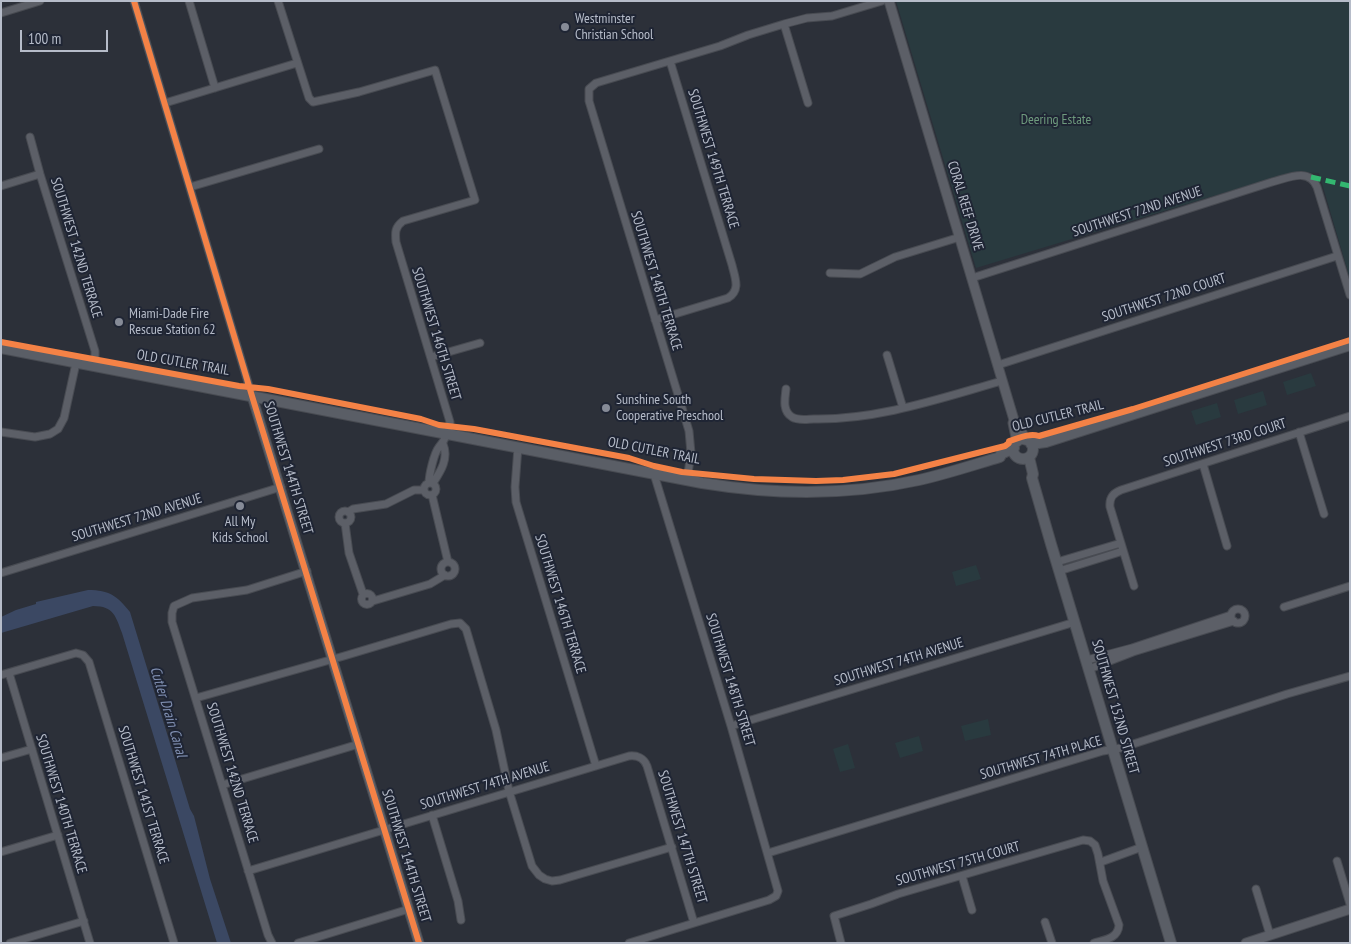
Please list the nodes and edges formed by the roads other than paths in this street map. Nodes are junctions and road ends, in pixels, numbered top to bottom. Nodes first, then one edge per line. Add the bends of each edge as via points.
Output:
1 (40, 1) edge
2 (134, 1) edge
3 (189, 1) edge
4 (278, 1) edge
5 (882, 1) edge
6 (888, 1) edge
7 (1, 12) edge
8 (784, 24) junction
9 (670, 61) junction
10 (297, 63) junction
11 (215, 88) junction
12 (165, 103) junction
13 (808, 103) dead end
14 (30, 137) dead end
15 (319, 148) dead end
16 (40, 174) junction
17 (1, 186) edge
18 (190, 186) junction
19 (960, 237) junction
20 (1338, 256) junction
21 (830, 273) dead end
22 (972, 278) junction
23 (1350, 295) edge
24 (655, 320) junction
25 (480, 343) dead end
26 (1350, 345) edge
27 (1, 348) edge
28 (887, 354) dead end
29 (431, 358) junction
30 (76, 363) junction
31 (998, 364) junction
32 (95, 367) junction
33 (1002, 381) junction
34 (786, 389) dead end
35 (252, 396) junction
36 (903, 408) junction
37 (1350, 416) edge
38 (1, 432) edge
39 (1299, 432) junction
40 (445, 439) junction
41 (518, 447) junction
42 (1023, 450) junction
43 (1203, 464) junction
44 (654, 474) junction
45 (687, 480) junction
46 (431, 483) junction
47 (281, 487) junction
48 (424, 490) junction
49 (432, 495) junction
50 (1324, 514) dead end
51 (1121, 543) junction
52 (1227, 546) dead end
53 (1123, 551) junction
54 (1058, 567) junction
55 (1, 572) edge
56 (307, 572) junction
57 (1134, 586) dead end
58 (1350, 586) edge
59 (1284, 607) dead end
60 (1233, 618) dead end
61 (1075, 622) junction
62 (333, 659) junction
63 (1088, 665) junction
64 (5, 674) edge
65 (1350, 676) edge
66 (196, 698) junction
67 (731, 726) junction
68 (359, 744) junction
69 (32, 749) junction
70 (1113, 750) junction
71 (1, 758) edge
72 (643, 760) joint
73 (596, 766) junction
74 (222, 785) junction
75 (509, 792) junction
76 (432, 815) junction
77 (386, 830) junction
78 (58, 835) junction
79 (672, 847) junction
80 (1142, 849) junction
81 (1, 852) edge
82 (768, 853) junction
83 (1337, 861) dead end
84 (1100, 862) junction
85 (248, 871) junction
86 (962, 876) junction
87 (1256, 889) dead end
88 (1350, 904) edge
89 (409, 909) junction
90 (1350, 909) edge
91 (972, 910) dead end
92 (461, 920) dead end
93 (84, 921) junction
94 (1045, 922) dead end
95 (694, 923) junction
96 (1270, 935) junction
97 (10, 943) edge
98 (90, 943) edge
99 (174, 943) edge
100 (272, 943) edge
101 (298, 943) edge
102 (419, 943) edge
103 (628, 943) edge
104 (841, 943) edge
105 (1052, 943) edge
106 (1094, 943) edge
107 (1171, 943) edge
108 (1246, 943) edge

1 - 7 street
2 - 12 street, SOUTHWEST 144TH STREET
3 - 11 street
4 - 10 street
5 - 8 street via 830,17
6 - 19 street, CORAL REEF DRIVE
8 - 9 street
8 - 13 street
9 - 24 street, SOUTHWEST 148TH TERRACE via 596,84 589,91 589,101
9 - 24 street, SOUTHWEST 149TH TERRACE via 737,287 732,296
10 - 11 street
10 - 29 street, SOUTHWEST 146TH STREET via 313,102 435,70 475,200 404,221 396,229 396,242
11 - 12 street
12 - 18 street, SOUTHWEST 144TH STREET
14 - 16 street, SOUTHWEST 142ND TERRACE
15 - 18 street
16 - 17 street
16 - 32 street, SOUTHWEST 142ND TERRACE via 94,348
18 - 35 street, SOUTHWEST 144TH STREET
19 - 21 street via 895,257 860,274
19 - 22 street, CORAL REEF DRIVE
20 - 22 street, SOUTHWEST 72ND AVENUE via 1317,187 1311,177 1297,176
20 - 23 street
20 - 31 street, SOUTHWEST 72ND COURT
22 - 31 street, CORAL REEF DRIVE
24 - 45 street, SOUTHWEST 148TH TERRACE via 690,437
25 - 29 street
26 - 42 main road
27 - 30 main road
28 - 36 street
29 - 40 street, SOUTHWEST 146TH STREET via 450,422
30 - 32 main road
30 - 38 street via 64,418 58,429 40,437
31 - 33 street, CORAL REEF DRIVE
32 - 35 main road
33 - 36 street
33 - 42 street, CORAL REEF DRIVE via 1014,420 1018,422
34 - 36 street via 786,410 796,419 861,416
35 - 40 main road
35 - 47 street, SOUTHWEST 144TH STREET
37 - 39 street, SOUTHWEST 73RD COURT
39 - 43 street, SOUTHWEST 73RD COURT
39 - 50 street
40 - 41 main road
40 - 46 street, SOUTHWEST 146TH STREET via 442,471
41 - 44 main road
41 - 73 street, SOUTHWEST 146TH TERRACE via 516,502
42 - 45 main road via 1003,459 1000,457 920,480 835,492 763,492
42 - 54 main road, SOUTHWEST 152ND STREET via 1033,474
43 - 51 street, SOUTHWEST 73RD COURT via 1114,493 1111,509
43 - 52 street
44 - 45 main road
44 - 67 street, SOUTHWEST 148TH STREET
46 - 48 street via 424,486
46 - 49 street via 436,490
47 - 55 street, SOUTHWEST 72ND AVENUE
47 - 56 street, SOUTHWEST 144TH STREET
48 - 49 street
48 - 49 street via 415,490 388,503 343,512 339,516 345,523 349,552 363,594 370,594 373,601 430,584 445,575 442,568 448,562
51 - 53 street
51 - 54 street
53 - 54 street
53 - 57 street
54 - 61 main road, SOUTHWEST 152ND STREET
56 - 62 street, SOUTHWEST 144TH STREET
56 - 66 street, SOUTHWEST 142ND TERRACE via 242,592 176,603 172,622
58 - 59 street
60 - 63 street
61 - 63 main road, SOUTHWEST 152ND STREET
61 - 67 street, SOUTHWEST 74TH AVENUE
62 - 66 street
62 - 68 street, SOUTHWEST 144TH STREET
62 - 75 street via 460,623 466,629 496,730
63 - 70 main road, SOUTHWEST 152ND STREET
64 - 69 street, SOUTHWEST 140TH TERRACE
64 - 99 street, SOUTHWEST 141ST TERRACE via 76,653 85,657 92,668
65 - 70 street, SOUTHWEST 74TH PLACE
66 - 74 street, SOUTHWEST 142ND TERRACE
67 - 82 street, SOUTHWEST 148TH STREET
68 - 74 street
68 - 77 street, SOUTHWEST 144TH STREET
69 - 71 street
69 - 78 street, SOUTHWEST 140TH TERRACE
70 - 80 main road, SOUTHWEST 152ND STREET
70 - 82 street, SOUTHWEST 74TH PLACE
72 - 73 street, SOUTHWEST 74TH AVENUE via 631,756
72 - 79 street, SOUTHWEST 147TH STREET
73 - 75 street, SOUTHWEST 74TH AVENUE
74 - 85 street, SOUTHWEST 142ND TERRACE
75 - 76 street, SOUTHWEST 74TH AVENUE
75 - 79 street via 532,866 547,880 563,880
76 - 77 street, SOUTHWEST 74TH AVENUE
76 - 92 street
77 - 85 street, SOUTHWEST 74TH AVENUE
77 - 89 street, SOUTHWEST 144TH STREET
78 - 81 street
78 - 93 street, SOUTHWEST 140TH TERRACE
79 - 95 street, SOUTHWEST 147TH STREET
80 - 84 street
80 - 107 main road, SOUTHWEST 152ND STREET
82 - 95 street, SOUTHWEST 148TH STREET via 778,893 769,900
83 - 88 street
84 - 86 street, SOUTHWEST 75TH COURT via 1095,845 1090,841 1079,841
84 - 106 street via 1118,931 1113,937
85 - 100 street, SOUTHWEST 142ND TERRACE
86 - 91 street
86 - 104 street, SOUTHWEST 75TH COURT via 834,916
87 - 96 street
89 - 101 street
89 - 102 street, SOUTHWEST 144TH STREET
90 - 96 street
93 - 97 street
93 - 98 street, SOUTHWEST 140TH TERRACE
94 - 105 street
95 - 103 street
96 - 108 street

